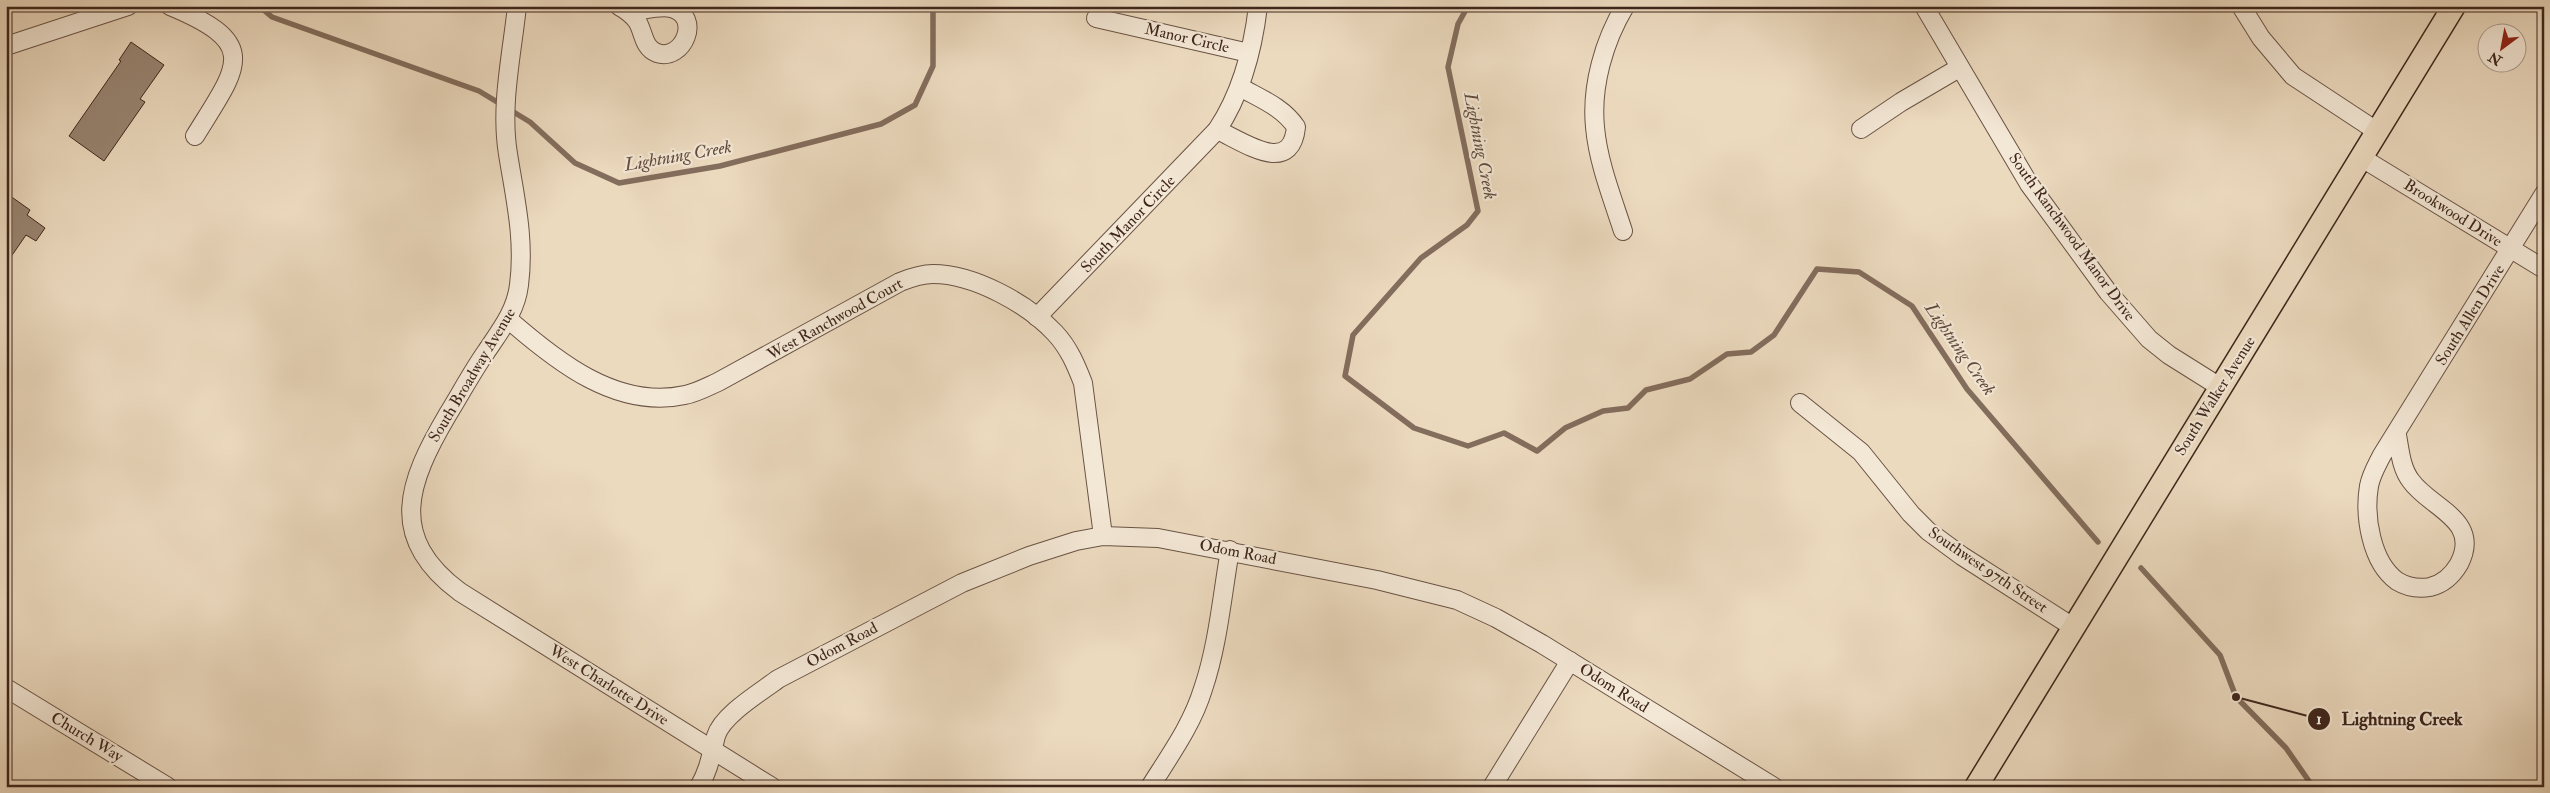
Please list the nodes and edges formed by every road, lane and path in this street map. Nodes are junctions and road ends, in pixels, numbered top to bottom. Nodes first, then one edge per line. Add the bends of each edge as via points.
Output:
1 (128, 6) edge
2 (170, 6) edge
3 (517, 6) edge
4 (1258, 6) edge
5 (1625, 6) edge
6 (1924, 6) edge
7 (2241, 6) edge
8 (2454, 6) edge
9 (1096, 18) dead end
10 (6, 46) edge
11 (1249, 53) junction
12 (1959, 68) junction
13 (1240, 86) junction
14 (1861, 129) dead end
15 (1217, 130) junction
16 (2378, 132) junction
17 (195, 136) dead end
18 (2362, 158) junction
19 (2544, 194) edge
20 (1623, 231) dead end
21 (2511, 249) junction
22 (2544, 269) edge
23 (1038, 317) junction
24 (508, 319) junction
25 (2220, 387) junction
26 (1800, 403) dead end
27 (2397, 435) junction
28 (1103, 536) junction
29 (1230, 550) junction
30 (446, 582) joint
31 (2073, 628) junction
32 (1570, 661) junction
33 (6, 688) edge
34 (714, 751) junction
35 (168, 787) edge
36 (699, 787) edge
37 (772, 787) edge
38 (1150, 787) edge
39 (1492, 787) edge
40 (1774, 787) edge
41 (1976, 787) edge

1 - 10 street
2 - 17 street via 223,34 235,56 231,78
3 - 24 street, South Broadway Avenue via 508,87 508,154 522,243 519,287
4 - 11 street, South Manor Circle
5 - 20 street via 1608,40 1600,67 1595,110 1600,158
6 - 12 street, South Ranchwood Manor Drive
7 - 16 street via 2278,61 2293,76
8 - 16 main road, South Walker Avenue
9 - 11 street, Manor Circle
11 - 13 street, South Manor Circle
12 - 14 street
12 - 25 street, South Ranchwood Manor Drive via 2029,184 2131,320 2169,355
13 - 15 street, South Manor Circle
13 - 15 street via 1292,120 1296,127 1291,144 1273,154
15 - 23 street, South Manor Circle
16 - 18 main road, South Walker Avenue
18 - 21 street, Brookwood Drive
18 - 25 main road, South Walker Avenue
19 - 21 street, South Allen Drive
21 - 22 street, Brookwood Drive
21 - 27 street, South Allen Drive
23 - 24 street, West Ranchwood Court via 1001,293 966,279 933,274 917,276 880,291 846,313 718,382 686,395 654,399 618,391 585,376
23 - 28 street, West Ranchwood Court via 1056,333 1083,384
24 - 30 street, South Broadway Avenue via 432,442 410,498 413,531 422,550
25 - 31 main road, South Walker Avenue
26 - 31 street, Southwest 97th Street via 1861,452 1928,531
27 - 27 street, South Allen Drive via 2375,467 2369,485 2369,522 2384,568 2407,586 2427,588 2453,573 2462,555 2463,535 2454,518 2424,496 2410,479
28 - 29 street, Odom Road via 1158,538
28 - 34 street, Odom Road via 1076,540 962,583 823,654 759,692 724,722 716,735
29 - 32 street, Odom Road via 1450,598 1496,618
29 - 38 street via 1203,690 1188,726
30 - 34 street, West Charlotte Drive
31 - 41 main road, South Walker Avenue
32 - 39 street
32 - 40 street, Odom Road
33 - 35 street, Church Way
34 - 36 street, Odom Road
34 - 37 street, West Charlotte Drive

